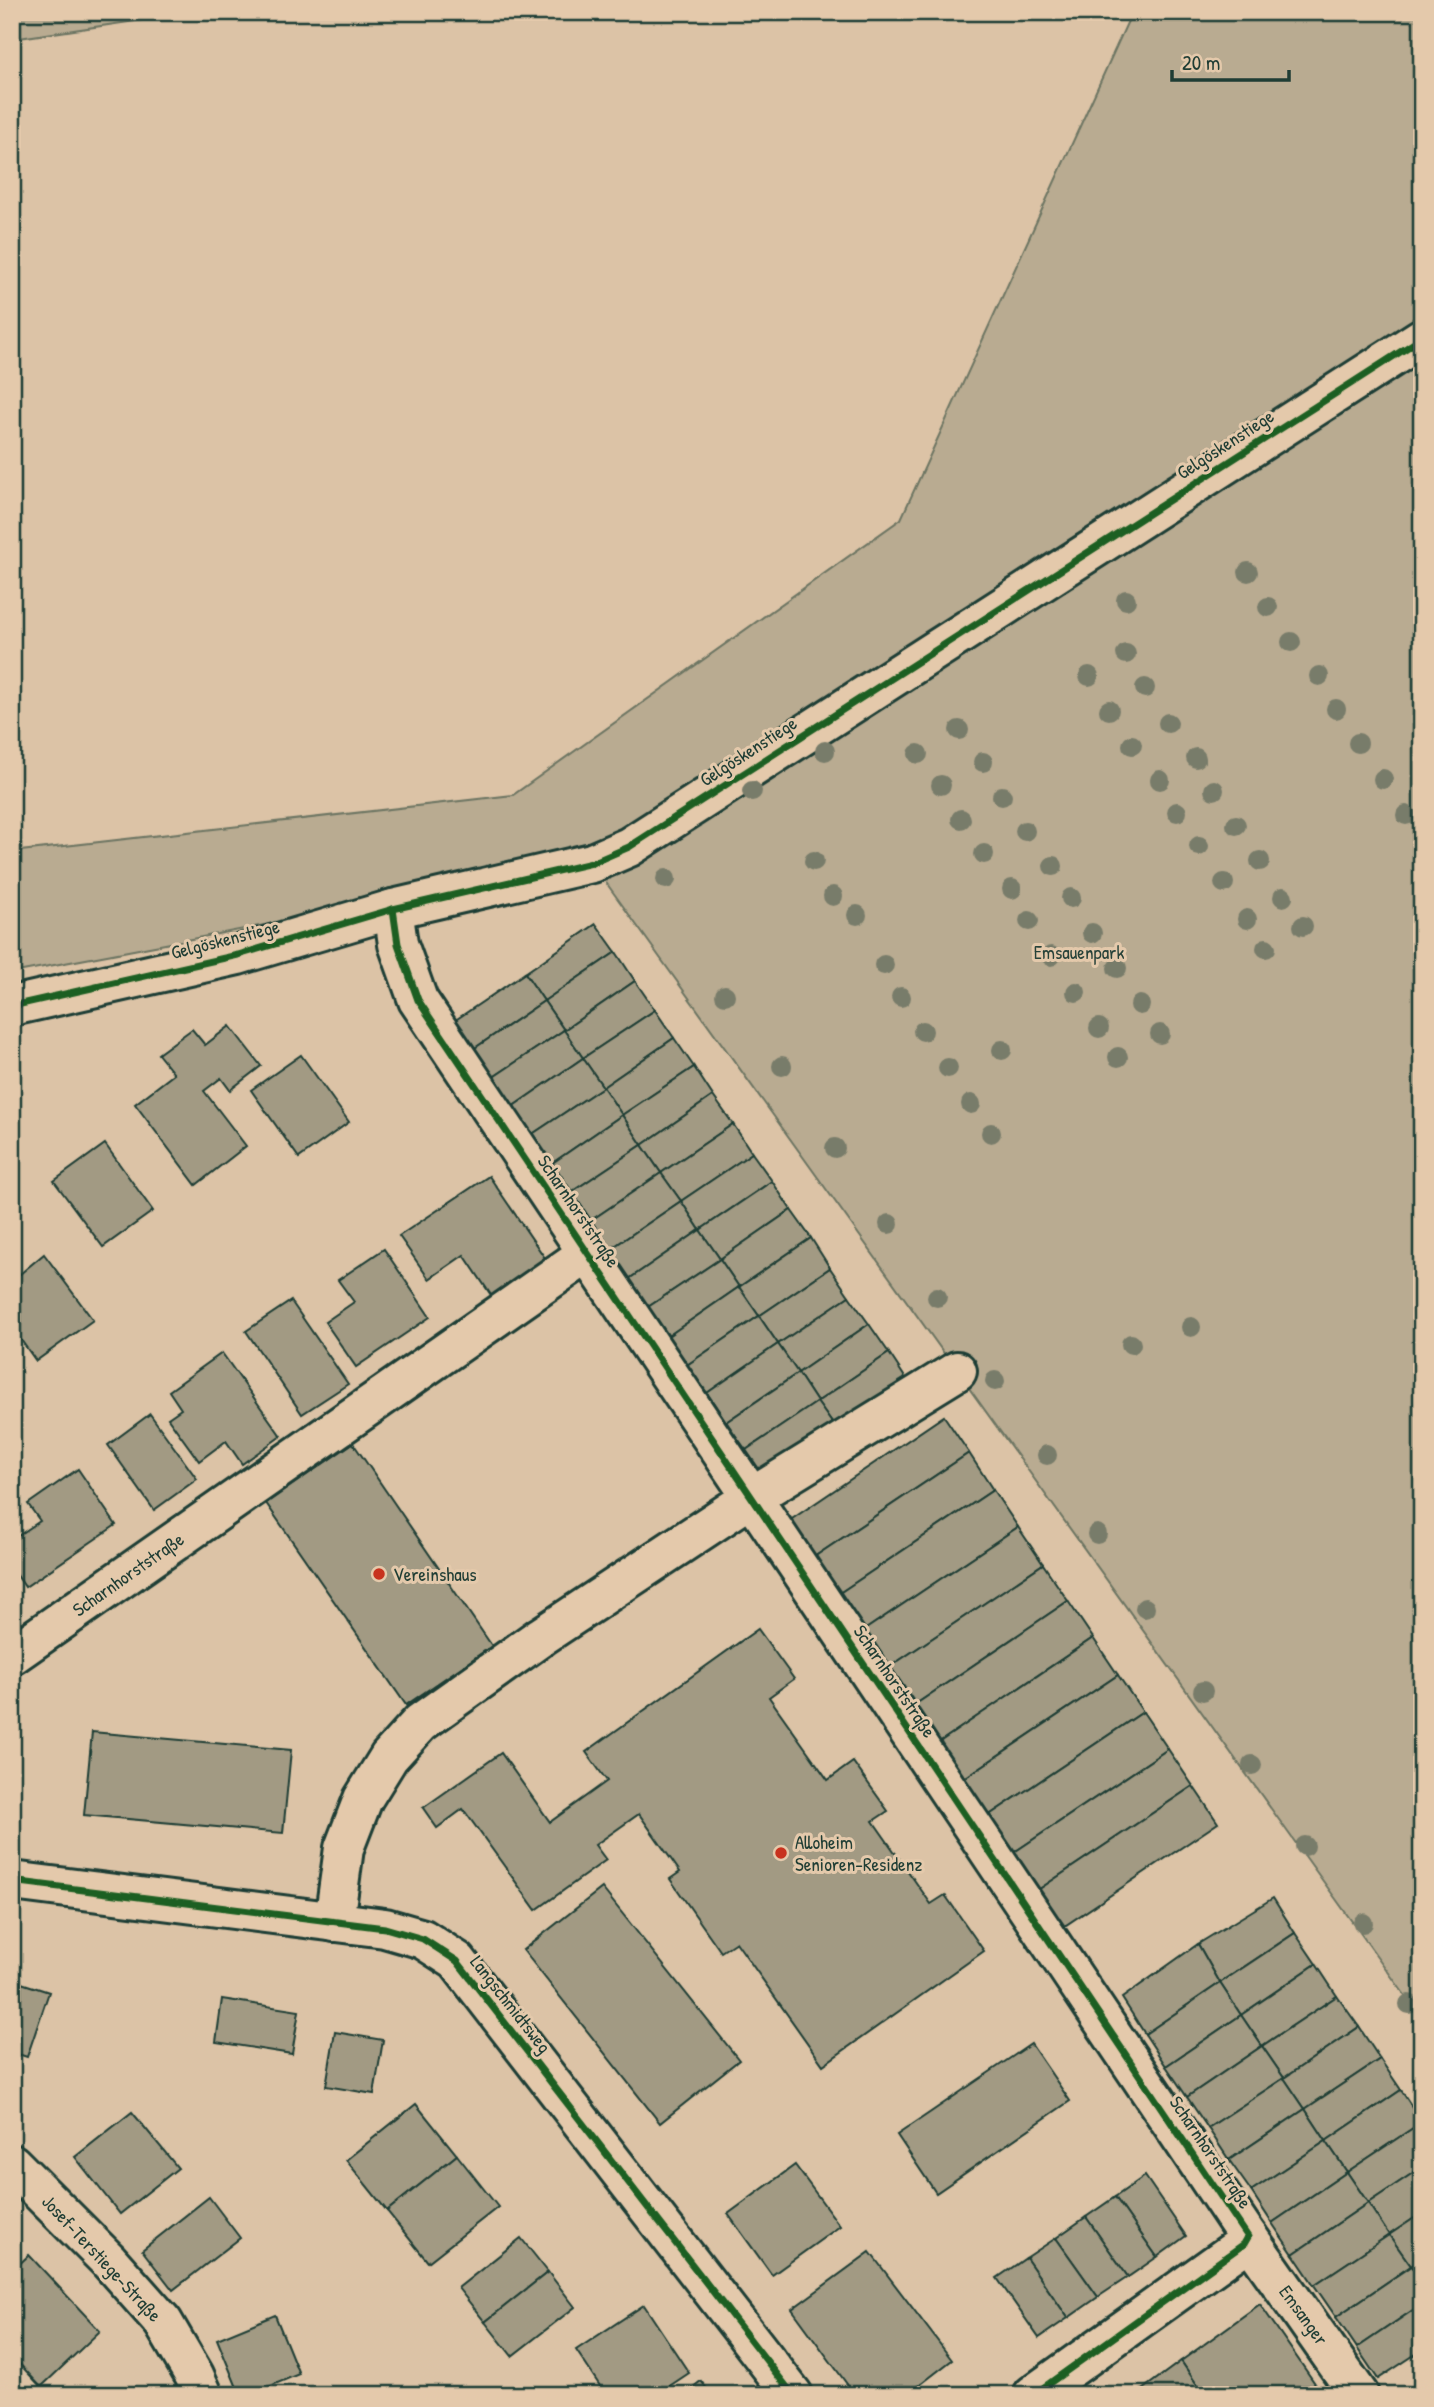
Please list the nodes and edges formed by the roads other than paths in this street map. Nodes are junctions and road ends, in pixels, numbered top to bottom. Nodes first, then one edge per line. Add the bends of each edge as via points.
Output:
1 (1422, 338) edge
2 (393, 909) junction
3 (12, 1006) edge
4 (588, 1253) junction
5 (957, 1371) dead end
6 (752, 1497) junction
7 (12, 1655) edge
8 (12, 1881) edge
9 (334, 1922) junction
10 (12, 2164) edge
11 (1248, 2237) junction
12 (203, 2395) edge
13 (793, 2395) edge
14 (1033, 2395) edge
15 (1359, 2395) edge

1 - 2 street, Gelgöskenstiege via 629,847 592,863
2 - 3 street, Gelgöskenstiege via 238,955
2 - 4 street, Scharnhorststraße via 398,944 418,1000
4 - 6 street, Scharnhorststraße
4 - 7 street, Scharnhorststraße
5 - 6 street
6 - 9 street via 420,1723 389,1757 363,1799 344,1848
6 - 11 street, Scharnhorststraße
8 - 9 street, Langschmidtsweg
9 - 13 street, Langschmidtsweg via 385,1928 423,1939 457,1961
10 - 12 street, Josef-Terstiege-Straße via 163,2322
11 - 14 street, Scharnhorststraße
11 - 15 street, Emsanger

